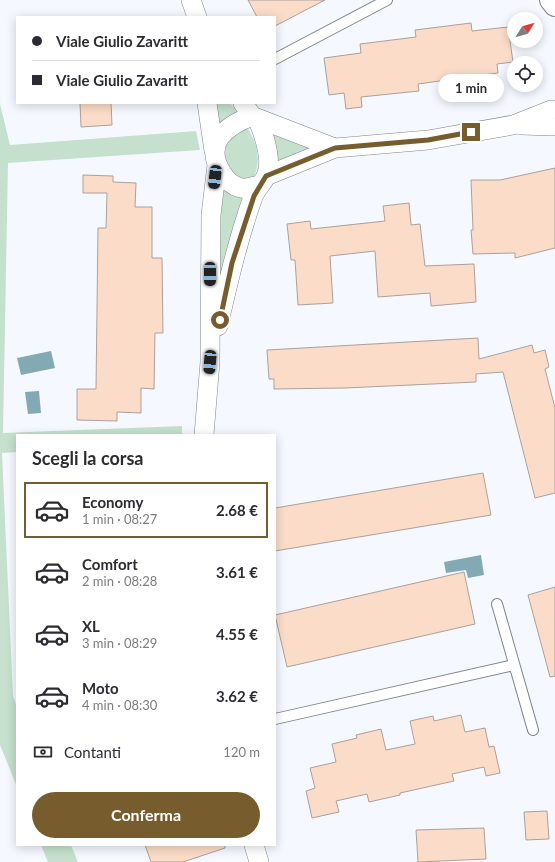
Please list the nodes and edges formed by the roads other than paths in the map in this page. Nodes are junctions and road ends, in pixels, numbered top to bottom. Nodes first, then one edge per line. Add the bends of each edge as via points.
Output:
1 (191, 0) edge
2 (387, 0) edge
3 (551, 0) edge
4 (555, 5) edge
5 (197, 16) edge
6 (276, 58) edge
7 (207, 104) edge
8 (251, 113) edge
9 (553, 118) edge
10 (335, 148) junction
11 (215, 158) junction
12 (263, 180) junction
13 (210, 362) junction
14 (204, 434) edge
15 (497, 604) dead end
16 (514, 665) junction
17 (276, 719) edge
18 (533, 730) dead end
19 (254, 846) edge
20 (259, 862) edge

1 - 5 street
2 - 6 lane
3 - 4 street
7 - 11 street
8 - 10 street
8 - 11 street via 221,135
8 - 12 street via 268,148
9 - 10 street via 428,140
10 - 12 street
11 - 12 street via 227,181 242,188
11 - 13 street via 211,215
12 - 13 street via 254,196 232,263
13 - 14 street
15 - 16 lane
16 - 17 lane
16 - 18 lane
19 - 20 street

